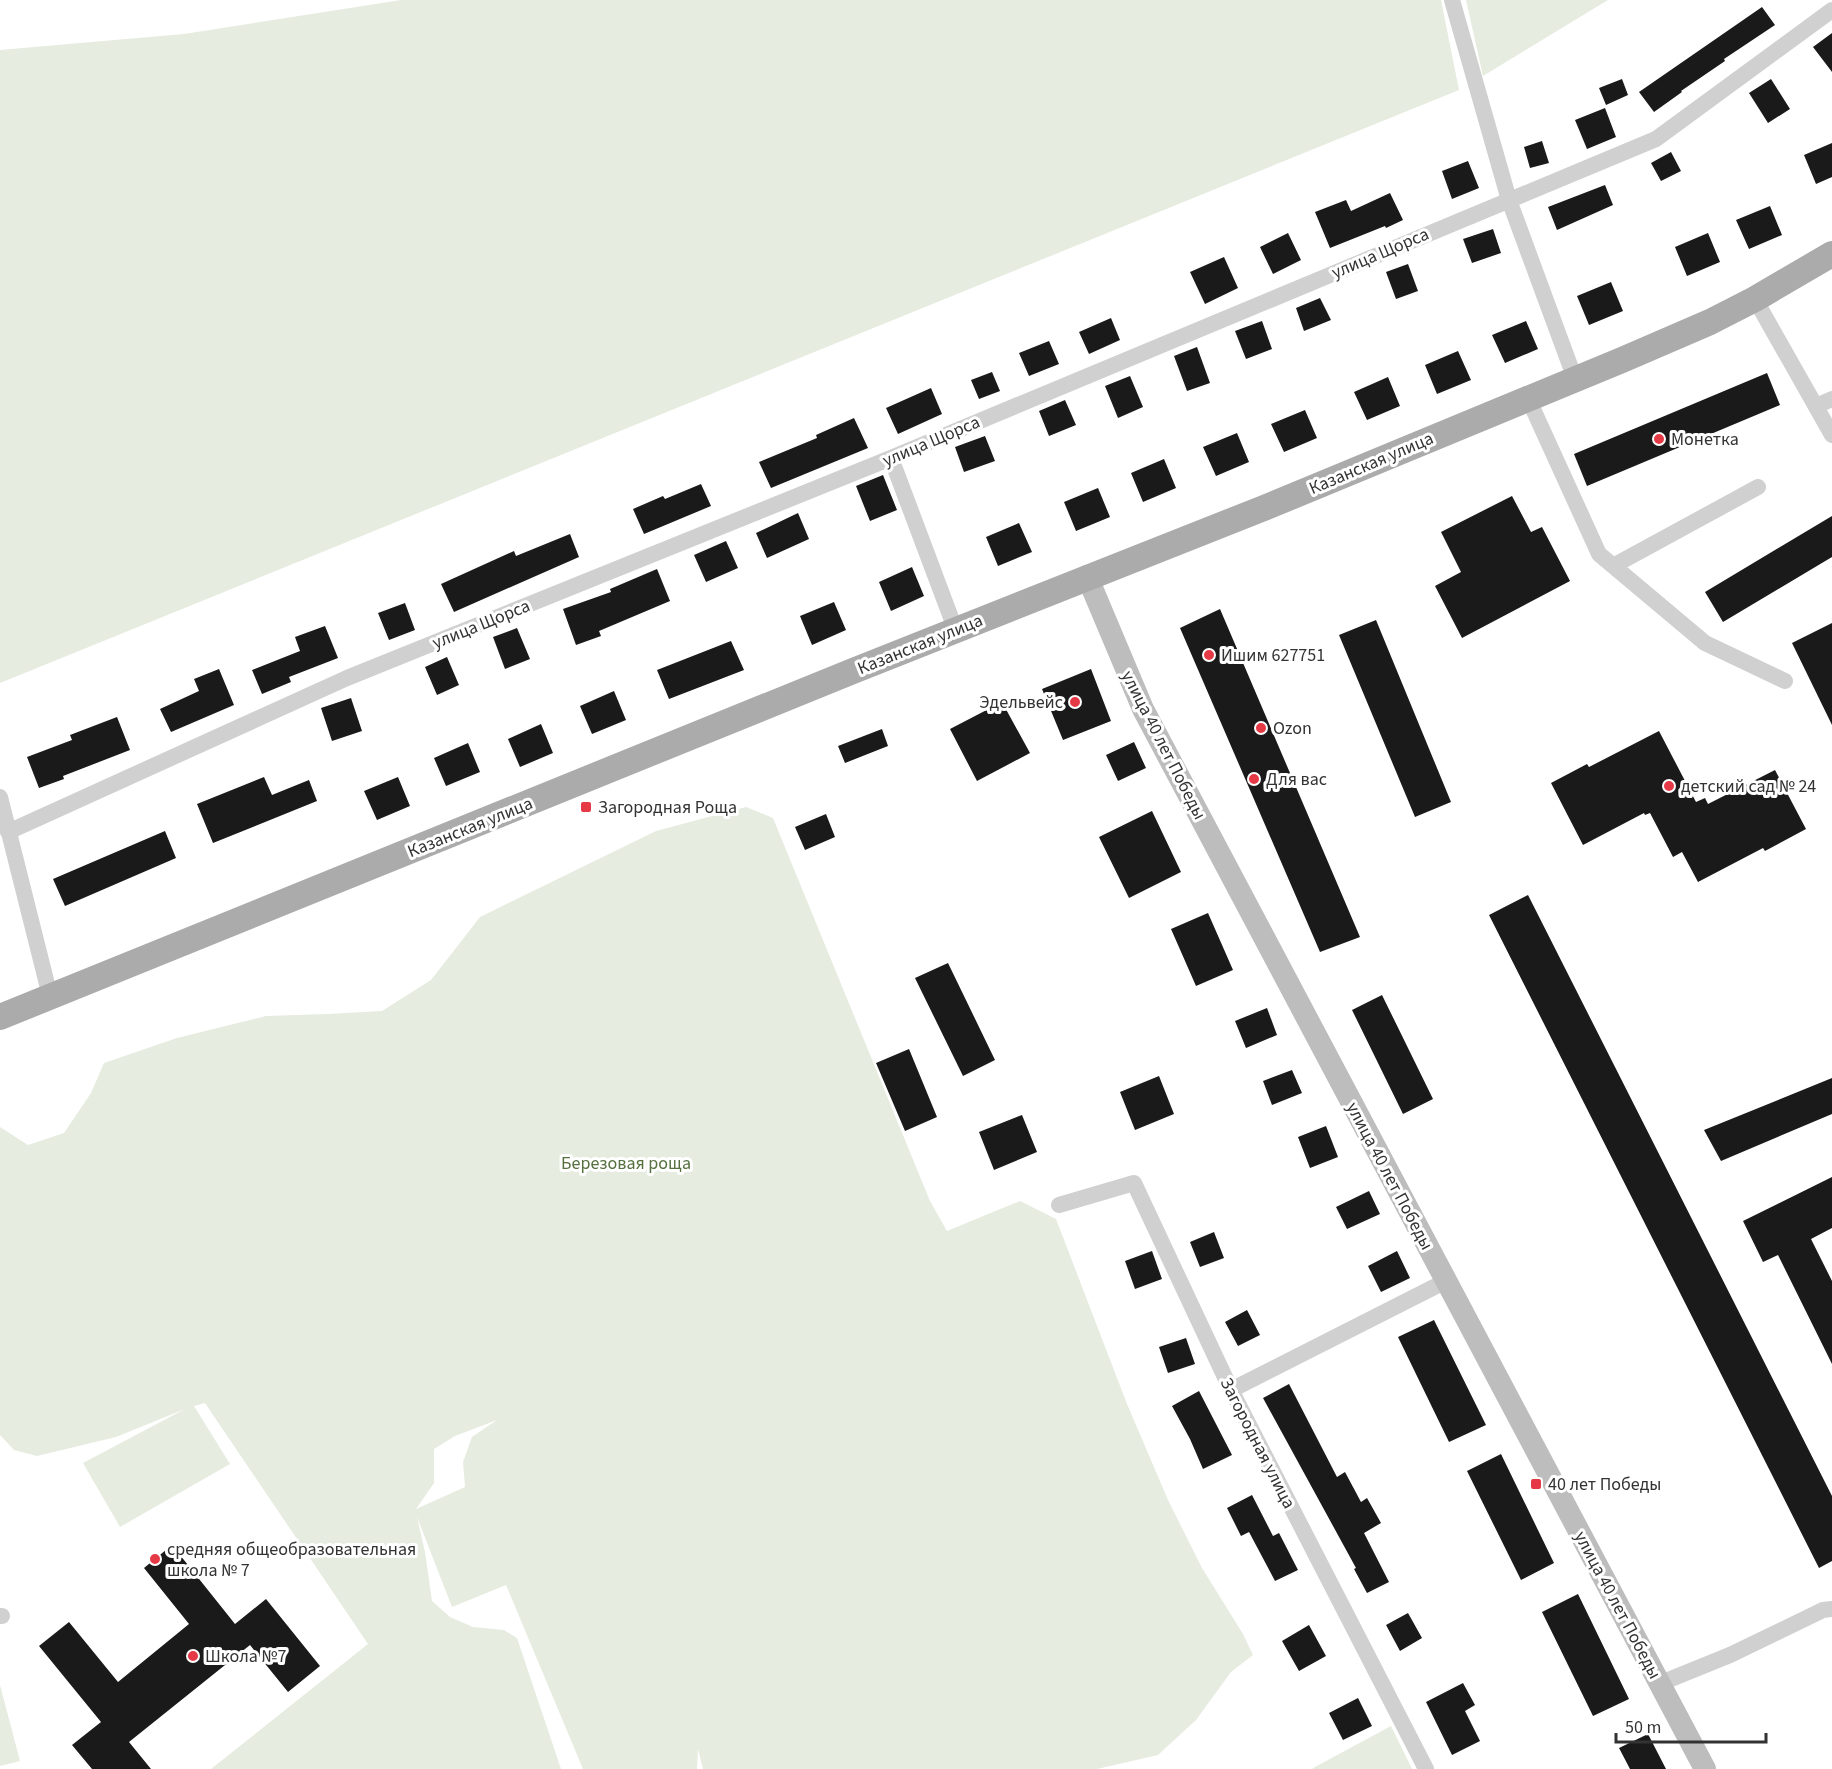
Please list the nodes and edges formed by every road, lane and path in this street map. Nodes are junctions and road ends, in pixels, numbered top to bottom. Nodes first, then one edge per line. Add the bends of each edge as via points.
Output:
1 (1452, 0) edge
2 (1832, 10) edge
3 (1509, 200) junction
4 (1832, 254) edge
5 (1755, 300) junction
6 (1575, 379) junction
7 (1528, 398) junction
8 (1832, 399) edge
9 (1815, 406) junction
10 (1832, 435) edge
11 (891, 458) junction
12 (1758, 487) dead end
13 (1612, 566) junction
14 (1088, 576) junction
15 (956, 630) junction
16 (1785, 681) dead end
17 (0, 797) edge
18 (8, 832) junction
19 (50, 996) junction
20 (0, 1017) edge
21 (1059, 1205) dead end
22 (1446, 1281) junction
23 (1231, 1390) junction
24 (1832, 1609) edge
25 (1660, 1683) junction
26 (1426, 1769) edge
27 (1705, 1769) edge

1 - 3 street
2 - 3 street, улица Щорса via 1656,139
3 - 6 street
3 - 11 street, улица Щорса
4 - 5 main road, Казанская улица
5 - 6 main road, Казанская улица
5 - 9 street
6 - 7 main road, Казанская улица
7 - 13 street via 1599,554
7 - 14 main road, Казанская улица
8 - 9 street
9 - 10 street
11 - 15 street
11 - 18 street, улица Щорса via 347,678
12 - 13 street
13 - 16 street via 1705,643
14 - 15 main road, Казанская улица
14 - 22 street, улица 40 лет Победы via 1143,709
15 - 19 main road, Казанская улица
17 - 18 street
18 - 19 street
19 - 20 main road, Казанская улица
21 - 23 street, Загородная улица via 1134,1183
22 - 23 street
22 - 25 street, улица 40 лет Победы
23 - 26 street, Загородная улица
24 - 25 street
25 - 27 street, улица 40 лет Победы

